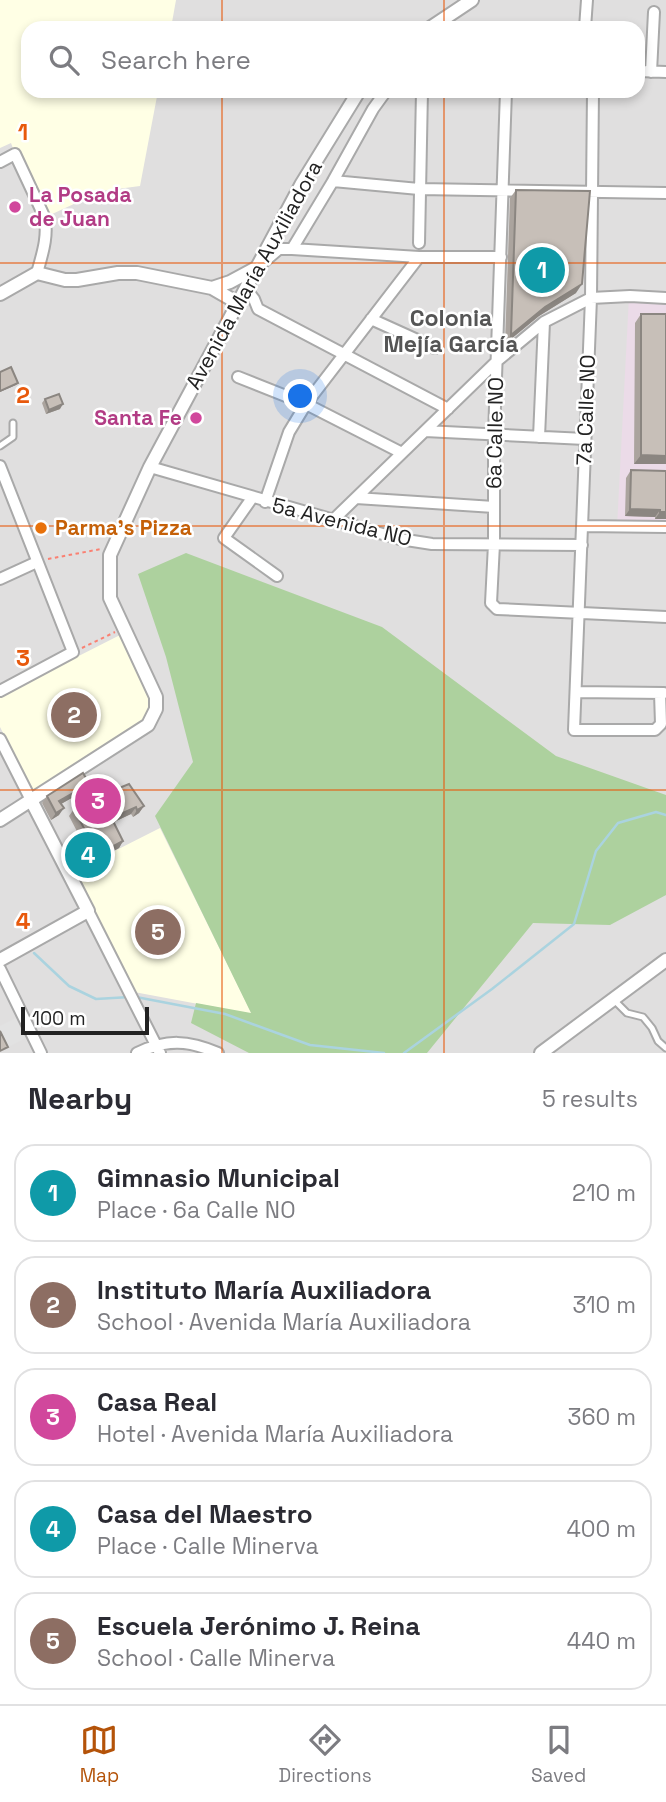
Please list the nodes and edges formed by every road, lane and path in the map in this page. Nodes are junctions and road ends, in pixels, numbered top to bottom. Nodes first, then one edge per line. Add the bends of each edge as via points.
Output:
1 (472, 0) edge
2 (587, 0) edge
3 (654, 12) dead end
4 (440, 21) edge
5 (586, 21) edge
6 (645, 72) edge
7 (651, 72) junction
8 (666, 72) edge
9 (355, 98) edge
10 (381, 98) edge
11 (422, 98) edge
12 (506, 98) edge
13 (593, 98) edge
14 (0, 162) edge
15 (333, 181) junction
16 (419, 189) junction
17 (504, 190) junction
18 (592, 190) junction
19 (666, 193) edge
20 (419, 243) dead end
21 (292, 248) junction
22 (419, 257) junction
23 (501, 257) junction
24 (257, 268) junction
25 (37, 273) junction
26 (212, 288) junction
27 (246, 289) junction
28 (0, 294) edge
29 (591, 298) junction
30 (666, 298) edge
31 (238, 303) junction
32 (371, 319) junction
33 (544, 322) junction
34 (435, 348) dead end
35 (343, 354) junction
36 (497, 361) junction
37 (238, 377) dead end
38 (306, 404) junction
39 (448, 409) junction
40 (13, 423) dead end
41 (425, 431) junction
42 (494, 435) junction
43 (538, 437) junction
44 (585, 439) junction
45 (0, 446) edge
46 (402, 453) junction
47 (0, 466) edge
48 (150, 467) junction
49 (252, 498) junction
50 (356, 498) junction
51 (265, 502) junction
52 (494, 506) junction
53 (332, 521) junction
54 (582, 526) junction
55 (666, 527) edge
56 (494, 544) junction
57 (582, 545) junction
58 (114, 546) junction
59 (37, 562) junction
60 (277, 576) dead end
61 (0, 579) edge
62 (580, 613) junction
63 (666, 617) edge
64 (122, 628) junction
65 (74, 652) junction
66 (0, 691) edge
67 (576, 692) junction
68 (663, 693) edge
69 (0, 738) edge
70 (31, 800) junction
71 (0, 820) edge
72 (88, 911) junction
73 (0, 960) edge
74 (666, 960) edge
75 (0, 969) edge
76 (613, 999) junction
77 (666, 1048) edge
78 (158, 1049) edge
79 (41, 1053) edge
80 (137, 1053) edge
81 (218, 1053) edge
82 (541, 1053) edge

1 - 4 street
2 - 5 street
3 - 7 street
6 - 7 street
7 - 8 street
9 - 24 street, Avenida María Auxiliadora
10 - 15 street
11 - 16 street
12 - 17 street, 6a Calle NO
13 - 18 street, 7a Calle NO
14 - 25 street via 15,154 46,224
15 - 16 street
15 - 21 street
16 - 17 street
16 - 20 street
17 - 18 street
17 - 23 street, 6a Calle NO
18 - 19 street
18 - 29 street, 7a Calle NO
21 - 22 street
21 - 24 street via 279,249
22 - 23 street
22 - 32 street
23 - 36 street, 6a Calle NO
24 - 26 street
24 - 27 street, Avenida María Auxiliadora
25 - 26 street via 77,280 137,272
25 - 28 street
26 - 31 street
27 - 31 street, Avenida María Auxiliadora
27 - 35 street via 258,309
29 - 30 street
29 - 33 street
29 - 44 street, 7a Calle NO
31 - 48 street, Avenida María Auxiliadora
32 - 34 street
32 - 35 street
33 - 36 street
33 - 43 street
35 - 38 street
35 - 39 street
36 - 39 street
36 - 42 street, 6a Calle NO
37 - 38 street
38 - 46 street
38 - 51 street via 289,432
39 - 41 street
40 - 45 lane via 13,437
41 - 42 street
41 - 46 street
42 - 43 street
42 - 52 street, 6a Calle NO
43 - 44 street
44 - 54 street, 7a Calle NO
46 - 50 street
47 - 59 street
48 - 49 street, 5a Avenida NO
48 - 58 street, Avenida María Auxiliadora
49 - 51 street, 5a Avenida NO
49 - 60 street via 224,538
50 - 52 street
50 - 53 street
51 - 53 street, 5a Avenida NO
52 - 56 street, 6a Calle NO
53 - 56 street, 5a Avenida NO via 432,544
54 - 55 street
54 - 57 street, 7a Calle NO
56 - 57 street, 5a Avenida NO
56 - 62 street, 6a Calle NO via 493,607
57 - 62 street, 7a Calle NO
58 - 59 path
58 - 64 street, Avenida María Auxiliadora via 110,598
59 - 61 street
59 - 65 street
62 - 63 street
62 - 67 street, 7a Calle NO
64 - 65 path
64 - 70 street, Avenida María Auxiliadora via 156,697 155,715 148,725
65 - 66 street
67 - 68 street
67 - 68 street, 7a Calle NO via 574,730 655,730 660,724
69 - 70 street
70 - 71 street, Avenida María Auxiliadora
70 - 72 street
72 - 73 street
72 - 78 street
74 - 76 street
75 - 79 street
76 - 77 lane via 627,1013 643,1017
76 - 82 street
78 - 80 street
78 - 81 street via 180,1042

